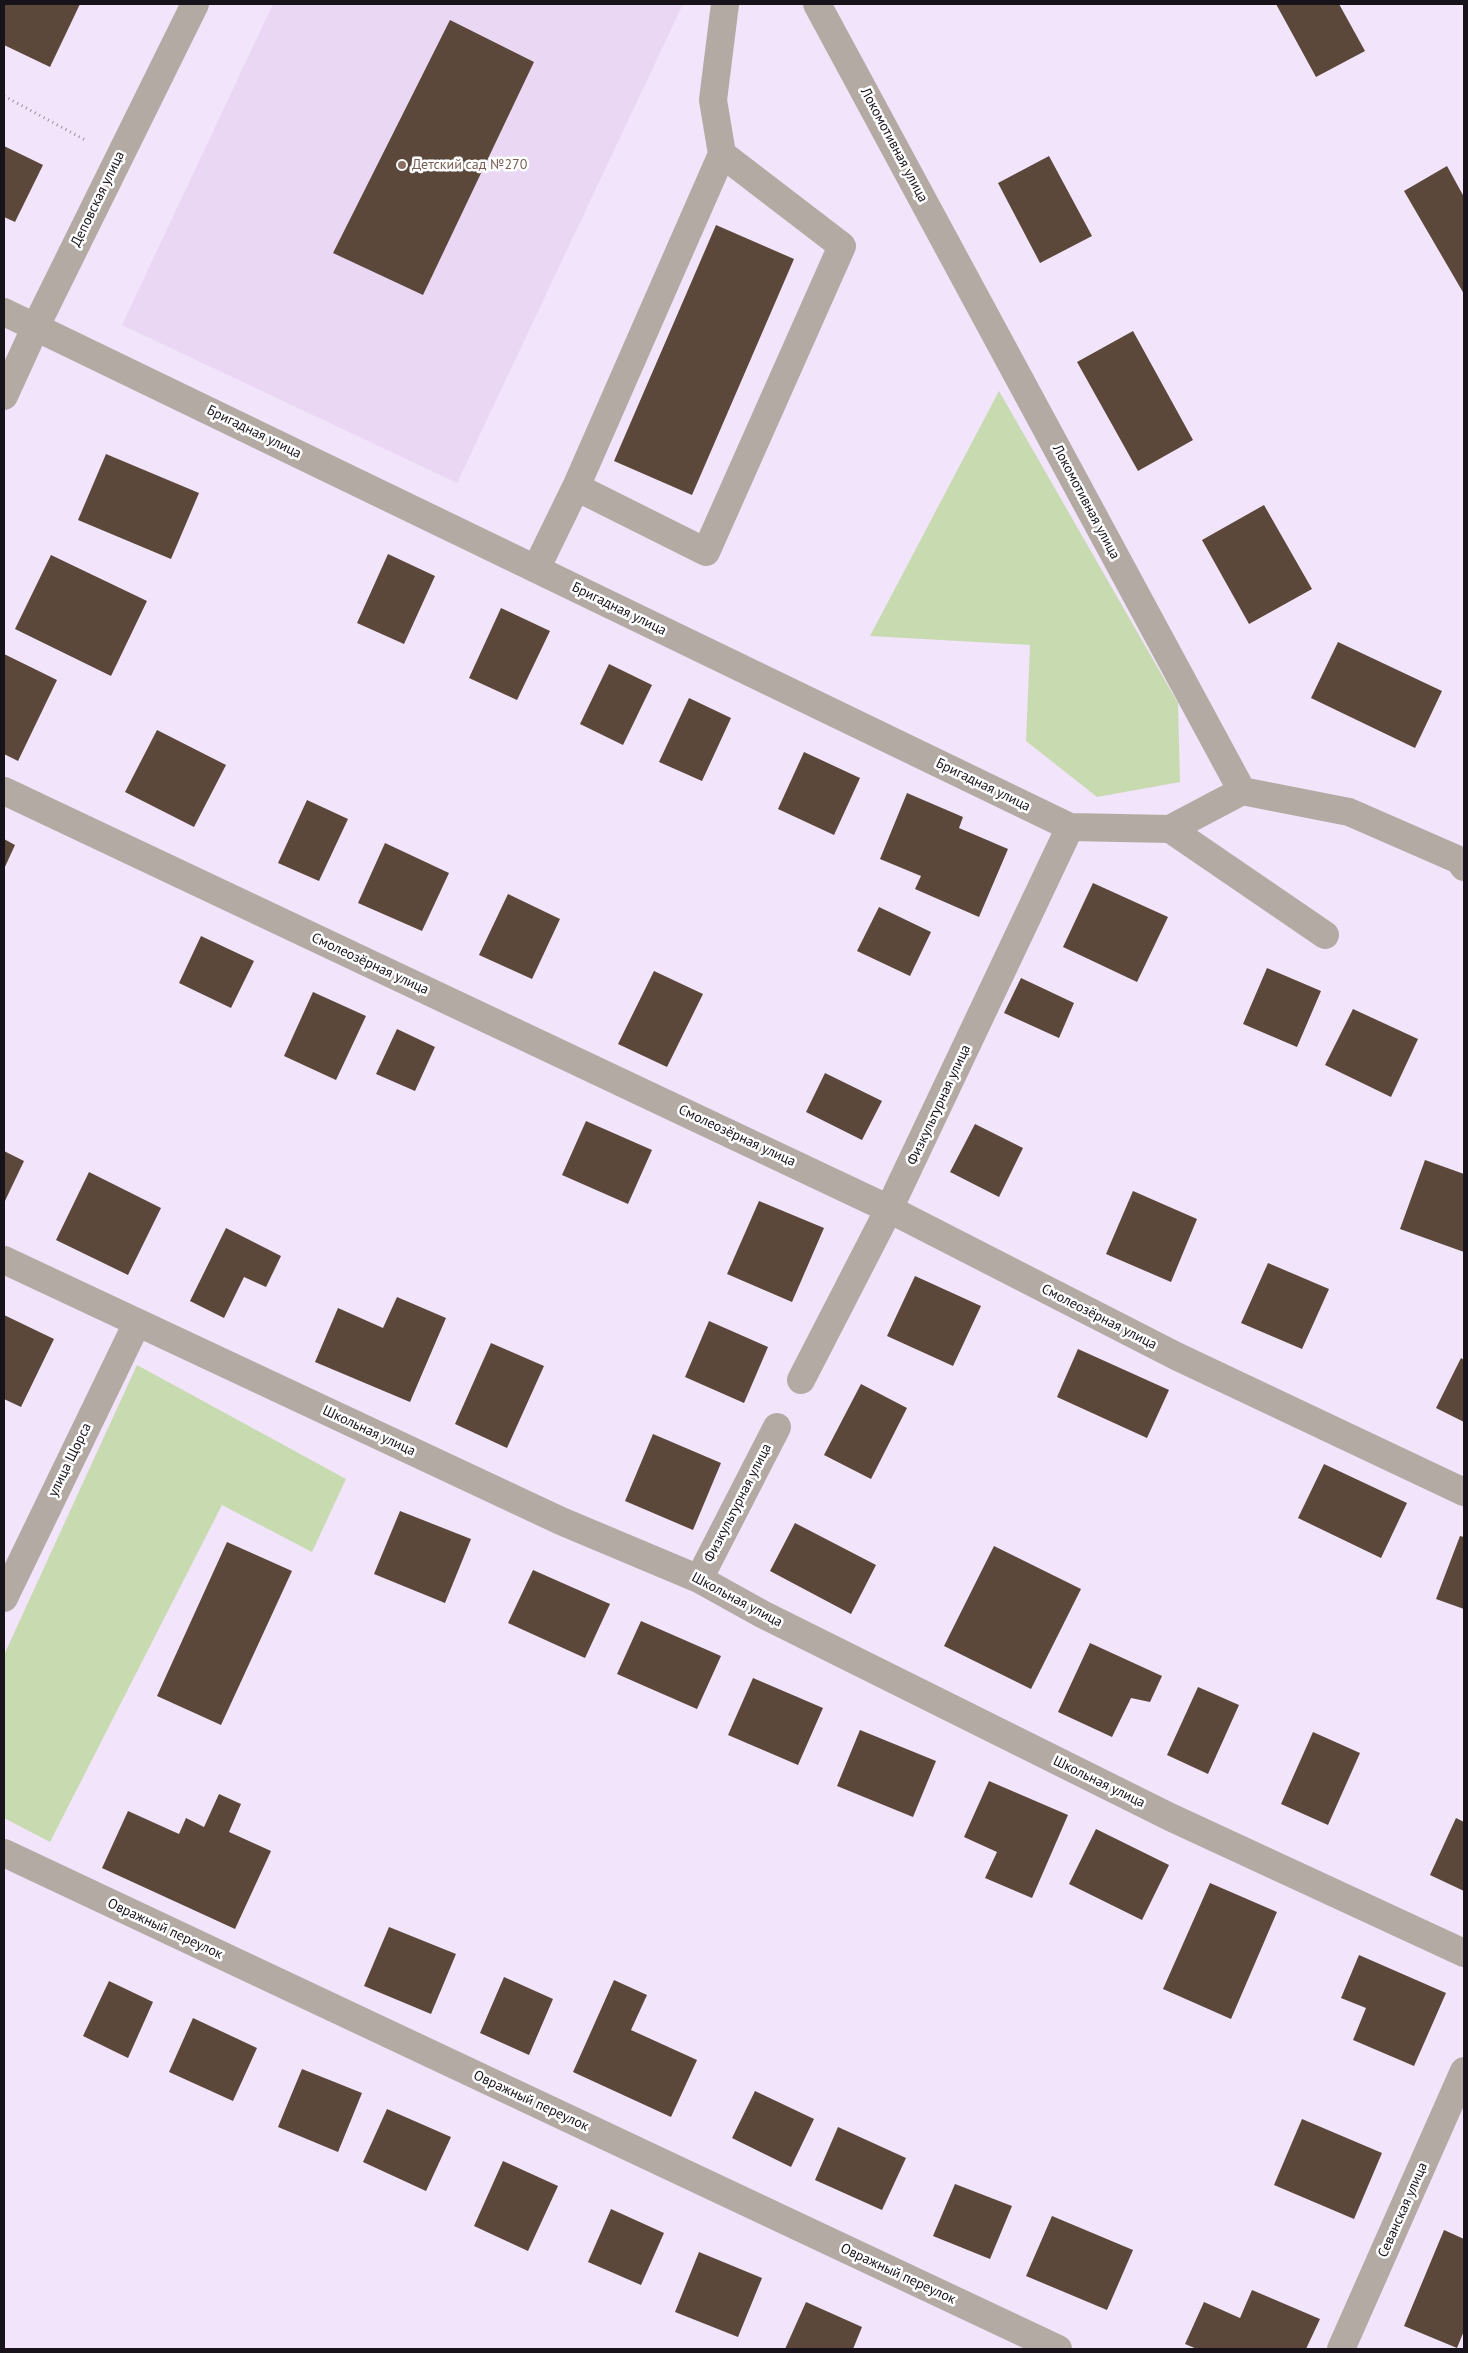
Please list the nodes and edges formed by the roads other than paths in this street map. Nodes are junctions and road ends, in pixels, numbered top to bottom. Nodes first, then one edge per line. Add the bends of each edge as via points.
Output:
1 (195, 4) edge
2 (725, 4) edge
3 (818, 4) edge
4 (722, 154) junction
5 (4, 312) edge
6 (36, 326) junction
7 (4, 396) edge
8 (576, 486) junction
9 (536, 568) junction
10 (4, 791) edge
11 (1242, 791) junction
12 (1070, 828) junction
13 (1170, 829) junction
14 (1464, 867) edge
15 (1325, 935) dead end
16 (890, 1209) junction
17 (4, 1260) edge
18 (137, 1322) junction
19 (801, 1380) dead end
20 (777, 1427) dead end
21 (1464, 1492) edge
22 (699, 1579) junction
23 (4, 1598) edge
24 (4, 1853) edge
25 (1464, 1953) edge
26 (1464, 2071) edge
27 (1058, 2349) edge
28 (1341, 2349) edge

1 - 6 street, Деповская улица
2 - 4 street via 713,100
3 - 11 street, Локомотивная улица
4 - 8 street
4 - 8 street via 842,246 706,552
5 - 6 street, Бригадная улица
6 - 7 street, Деповская улица
6 - 9 street, Бригадная улица
8 - 9 street
9 - 12 street, Бригадная улица
10 - 16 street, Смолеозёрная улица
11 - 13 street, Бригадная улица
11 - 14 street via 1349,812 1459,860
12 - 13 street, Бригадная улица
12 - 16 street, Физкультурная улица
13 - 15 street
16 - 19 street, Физкультурная улица
16 - 21 street, Смолеозёрная улица via 1176,1356
17 - 18 street, Школьная улица
18 - 22 street, Школьная улица via 561,1520
18 - 23 street, улица Щорса
20 - 22 street, Физкультурная улица
22 - 25 street, Школьная улица via 762,1614 1170,1817
24 - 27 street, Овражный переулок
26 - 28 street, Севанская улица

